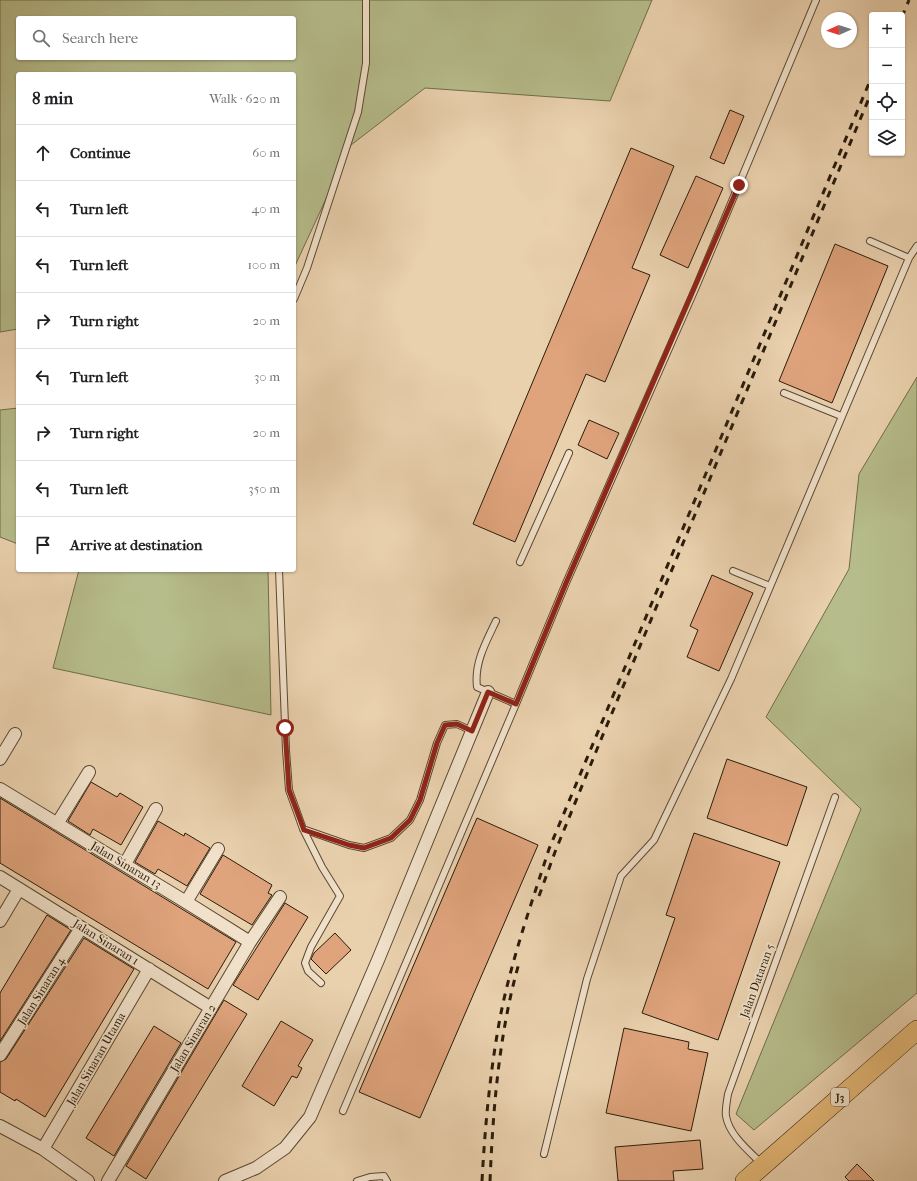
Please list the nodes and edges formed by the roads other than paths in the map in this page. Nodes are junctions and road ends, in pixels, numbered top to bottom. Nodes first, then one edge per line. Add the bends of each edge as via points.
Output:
1 (366, 0) edge
2 (816, 0) edge
3 (870, 242) dead end
4 (917, 246) edge
5 (909, 258) junction
6 (296, 295) edge
7 (784, 393) dead end
8 (841, 416) junction
9 (569, 453) dead end
10 (520, 562) dead end
11 (733, 571) dead end
12 (279, 572) edge
13 (770, 586) junction
14 (496, 622) dead end
15 (488, 692) junction
16 (516, 704) junction
17 (472, 731) junction
18 (15, 734) dead end
19 (0, 759) edge
20 (89, 772) dead end
21 (0, 789) edge
22 (835, 797) dead end
23 (156, 809) dead end
24 (57, 824) junction
25 (304, 830) junction
26 (218, 849) dead end
27 (125, 864) junction
28 (0, 877) edge
29 (19, 889) junction
30 (280, 897) dead end
31 (186, 902) junction
32 (0, 921) edge
33 (81, 928) junction
34 (250, 942) junction
35 (149, 969) junction
36 (321, 983) dead end
37 (211, 1008) junction
38 (917, 1030) edge
39 (0, 1055) edge
40 (343, 1111) dead end
41 (0, 1126) edge
42 (43, 1149) junction
43 (544, 1154) dead end
44 (763, 1165) junction
45 (88, 1181) edge
46 (108, 1181) edge
47 (225, 1181) edge
48 (357, 1181) edge
49 (387, 1181) edge
50 (745, 1181) edge

1 - 6 lane via 366,63 358,112
2 - 16 lane via 696,287 566,583
3 - 5 lane
4 - 5 lane
5 - 8 lane
7 - 8 lane
8 - 13 lane
9 - 10 lane
11 - 13 lane
12 - 25 lane via 287,774 293,804
13 - 43 lane via 731,679 654,840 621,876 587,979
14 - 15 lane via 482,650 475,675 477,687
15 - 16 lane
15 - 17 street
16 - 40 lane
17 - 25 lane via 457,724 445,725 420,800 410,820 391,838 364,848
17 - 47 street via 310,1117 285,1148 256,1168
18 - 19 street
20 - 24 street
21 - 24 street, Jalan Sinaran 13
22 - 44 lane, Jalan Dataran 5 via 728,1094 726,1116 730,1128
23 - 27 street
24 - 27 street, Jalan Sinaran 13
25 - 36 lane via 340,896 314,941 305,963 308,971
26 - 31 street
27 - 31 street, Jalan Sinaran 13
28 - 29 street, Jalan Sinaran 1
29 - 32 street
29 - 33 street, Jalan Sinaran 1
30 - 34 street, Jalan Sinaran 2
31 - 34 street, Jalan Sinaran 13
33 - 35 street, Jalan Sinaran 1
33 - 39 street, Jalan Sinaran 4
34 - 37 street, Jalan Sinaran 2
35 - 37 street, Jalan Sinaran 1
35 - 42 street, Jalan Sinaran Utama
37 - 46 street, Jalan Sinaran 2
38 - 44 main road, J3
41 - 42 street
42 - 45 street
44 - 50 main road, J3
48 - 49 lane via 378,1176 384,1176

